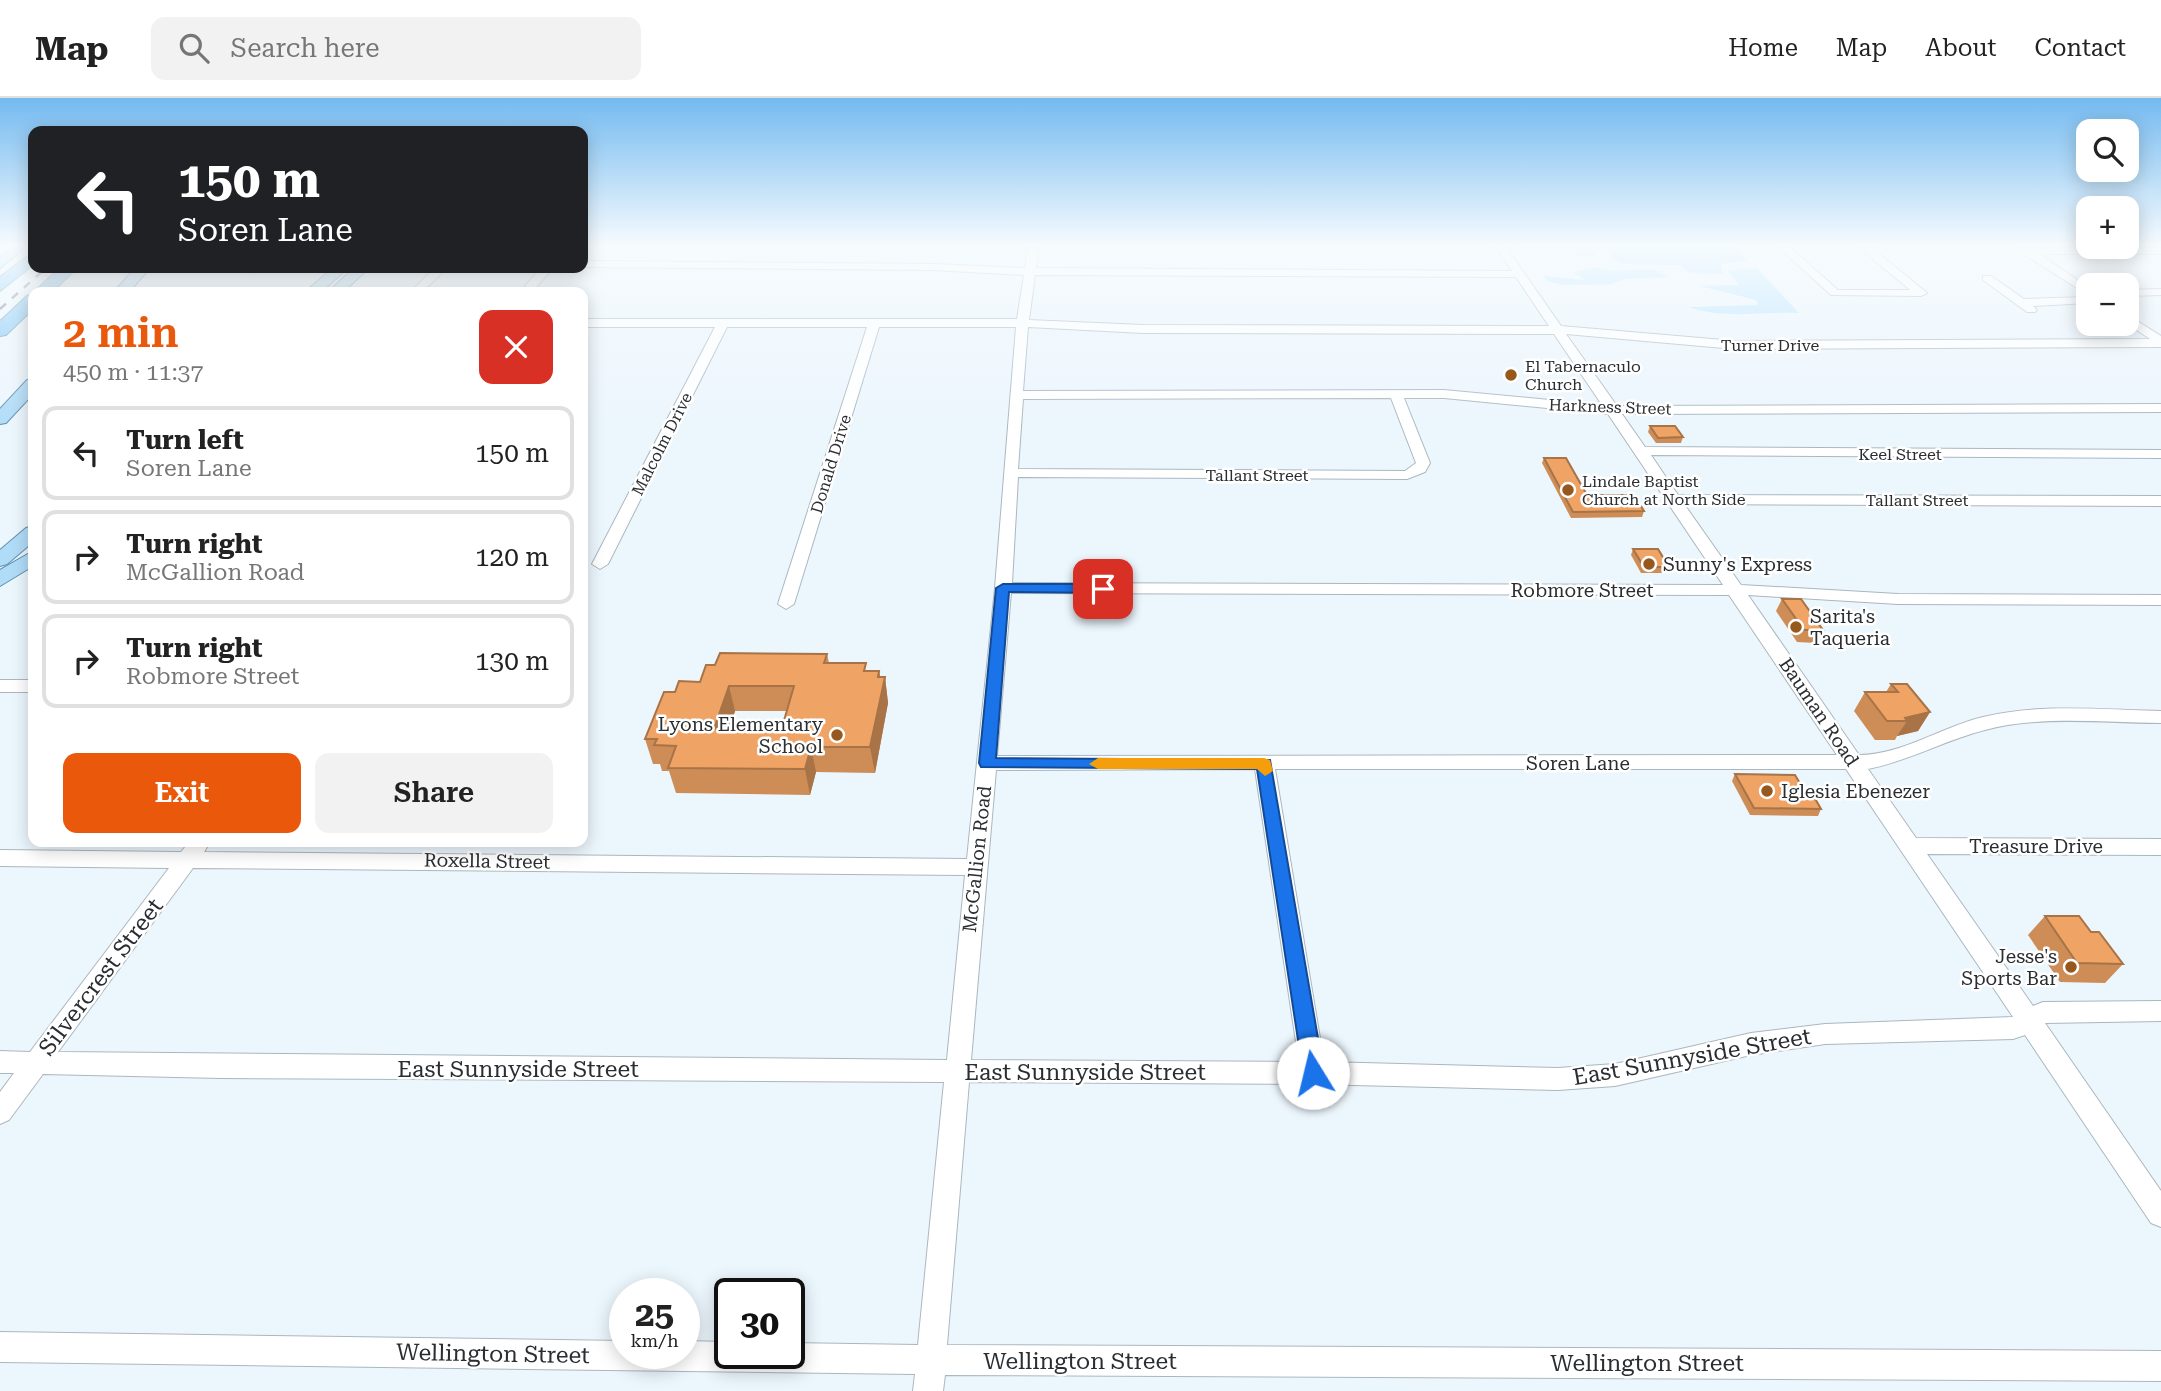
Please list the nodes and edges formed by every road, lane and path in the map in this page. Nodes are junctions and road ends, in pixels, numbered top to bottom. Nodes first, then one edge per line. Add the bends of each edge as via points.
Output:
1 (1025, 304) edge
2 (1539, 304) edge
3 (2023, 304) edge
4 (28, 305) edge
5 (2039, 315) dead end
6 (588, 323) edge
7 (723, 323) junction
8 (874, 323) junction
9 (1023, 323) junction
10 (2139, 327) edge
11 (1556, 330) junction
12 (0, 331) edge
13 (2161, 342) edge
14 (28, 389) edge
15 (1018, 395) junction
16 (1396, 395) junction
17 (2161, 408) edge
18 (1612, 410) junction
19 (0, 419) edge
20 (1640, 451) junction
21 (2161, 454) edge
22 (1013, 473) junction
23 (1672, 499) junction
24 (2161, 501) edge
25 (28, 536) edge
26 (0, 560) edge
27 (28, 560) edge
28 (600, 564) dead end
29 (0, 580) edge
30 (1003, 588) junction
31 (1735, 590) junction
32 (2161, 600) edge
33 (786, 604) dead end
34 (0, 686) edge
35 (28, 686) edge
36 (2161, 717) edge
37 (1854, 762) junction
38 (987, 763) junction
39 (1264, 764) junction
40 (1910, 846) junction
41 (2161, 847) edge
42 (194, 851) edge
43 (0, 858) edge
44 (975, 867) junction
45 (2161, 1011) edge
46 (2030, 1022) junction
47 (0, 1062) edge
48 (36, 1062) junction
49 (956, 1072) junction
50 (1313, 1073) junction
51 (0, 1112) edge
52 (2161, 1214) edge
53 (0, 1347) edge
54 (930, 1359) junction
55 (2161, 1366) edge
56 (928, 1391) edge

1 - 9 street, McGallion Road
2 - 11 street, Bauman Road
3 - 5 street
4 - 12 highway
6 - 7 street, Turner Drive
7 - 8 street, Turner Drive
7 - 28 street, Malcolm Drive
8 - 9 street, Turner Drive
8 - 33 street, Donald Drive
9 - 11 street, Turner Drive via 1143,329
9 - 15 street, McGallion Road
10 - 13 street
11 - 13 street, Turner Drive via 1605,331 1716,345
11 - 18 street, Bauman Road
14 - 19 main road
15 - 16 street, Harkness Street
15 - 22 street, McGallion Road
16 - 18 street, Harkness Street via 1468,396
16 - 22 street, Tallant Street via 1423,463 1420,470 1408,475
17 - 18 street, Harkness Street
18 - 20 street, Bauman Road
20 - 21 street, Keel Street
20 - 23 street, Bauman Road
22 - 30 street, McGallion Road
23 - 24 street, Tallant Street
23 - 31 street, Bauman Road
25 - 26 main road
27 - 29 main road
30 - 31 street, Robmore Street
30 - 38 street, McGallion Road
31 - 32 street, Robmore Street via 1898,599
31 - 37 street, Bauman Road
34 - 35 street
36 - 37 street, Soren Lane via 2000,720 1893,759
37 - 39 street, Soren Lane
37 - 40 street, Bauman Road
38 - 39 street, Soren Lane
38 - 44 street, McGallion Road
39 - 50 street
40 - 41 street, Treasure Drive
40 - 46 street, Bauman Road
42 - 43 street, Roxella Street
42 - 44 street, Roxella Street
42 - 48 street, Silvercrest Street
44 - 49 street, McGallion Road
45 - 46 street, East Sunnyside Street via 2043,1012
46 - 50 street, East Sunnyside Street via 2013,1029 1825,1034 1751,1044 1615,1075 1558,1079
46 - 52 street, Bauman Road
47 - 48 street, East Sunnyside Street
48 - 49 street, East Sunnyside Street
48 - 51 street, Silvercrest Street
49 - 50 street, East Sunnyside Street
49 - 54 street, McGallion Road
53 - 54 street, Wellington Street
54 - 55 street, Wellington Street
54 - 56 street, McGallion Road

